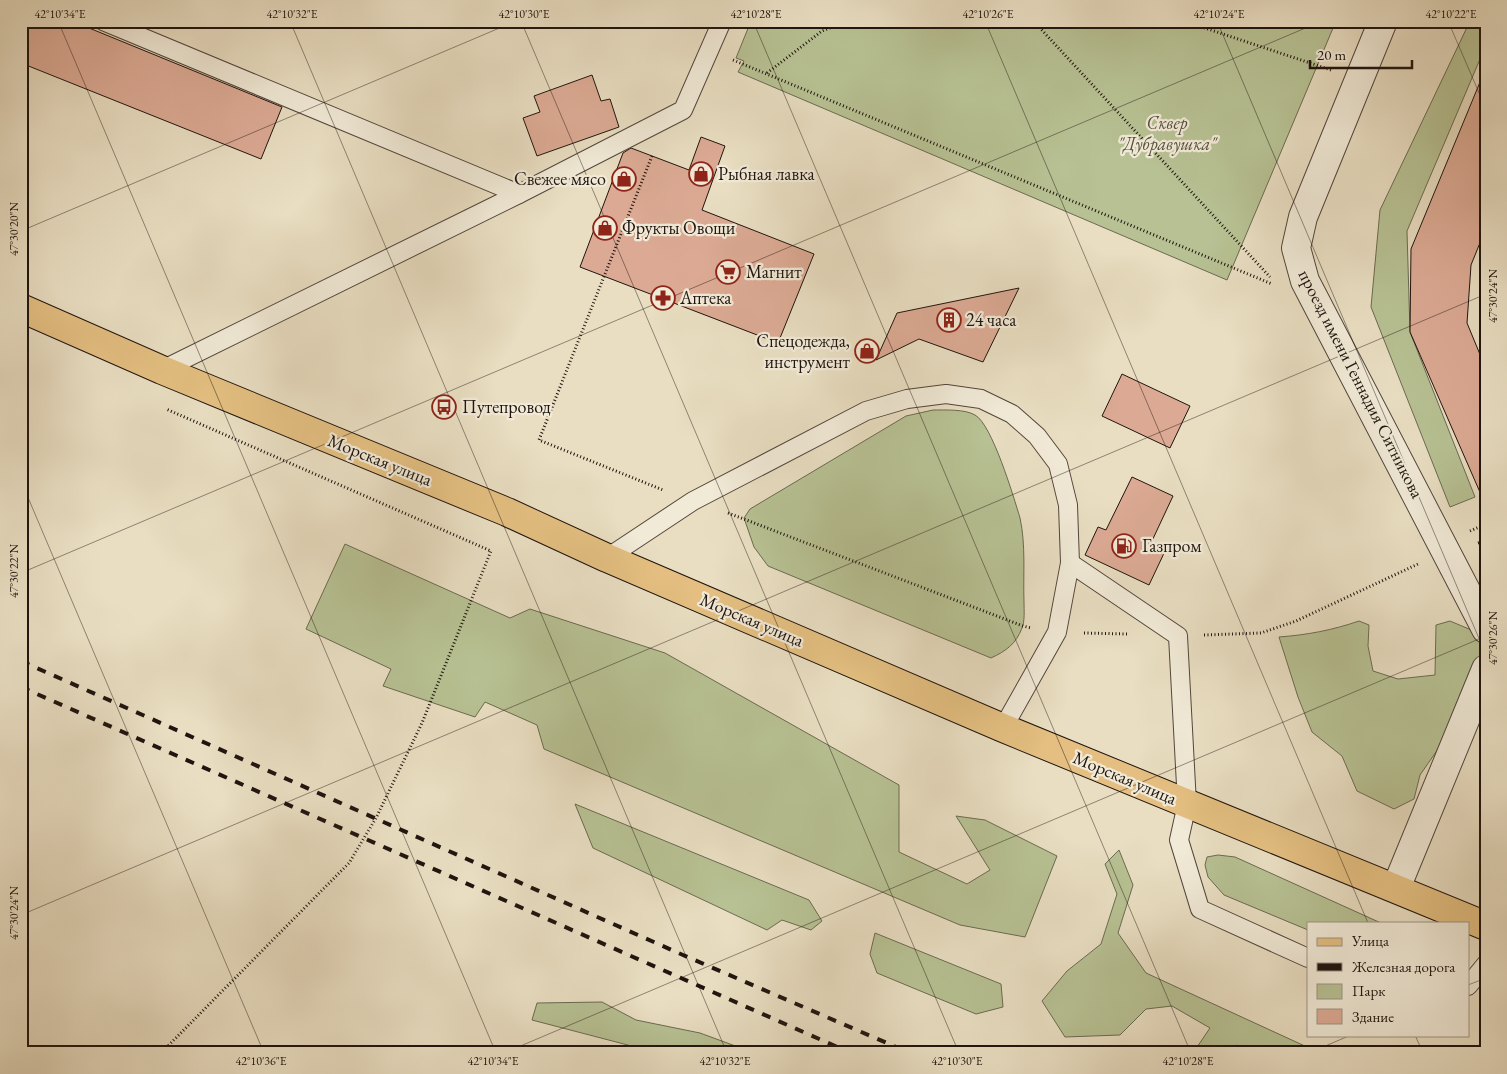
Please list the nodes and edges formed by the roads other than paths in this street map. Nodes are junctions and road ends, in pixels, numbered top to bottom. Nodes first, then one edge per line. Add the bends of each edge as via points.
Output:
1 (103, 21) edge
2 (722, 21) edge
3 (1383, 21) edge
4 (123, 25) edge
5 (520, 194) junction
6 (21, 308) edge
7 (162, 370) junction
8 (606, 558) junction
9 (1070, 563) junction
10 (1486, 628) edge
11 (1486, 669) edge
12 (1003, 728) junction
13 (1187, 804) junction
14 (1396, 888) junction
15 (1486, 926) edge
16 (1307, 958) edge
17 (1486, 964) edge
18 (1470, 984) edge

1 - 4 lane
2 - 5 lane via 683,110
3 - 10 street, проезд имени Геннадия Ситникова via 1303,218 1296,248 1305,281
4 - 5 lane
5 - 7 lane
6 - 7 main road, Морская улица
7 - 8 main road, Морская улица via 507,512
8 - 9 lane via 693,501 866,411 907,399 946,394 981,399 1012,414 1037,436 1058,464 1068,505
8 - 12 main road, Морская улица
9 - 12 lane via 1057,632
9 - 13 lane via 1178,636
11 - 14 street
12 - 13 main road, Морская улица
13 - 14 main road, Морская улица
13 - 16 lane via 1179,840 1200,909
14 - 15 main road, Морская улица
17 - 18 lane

